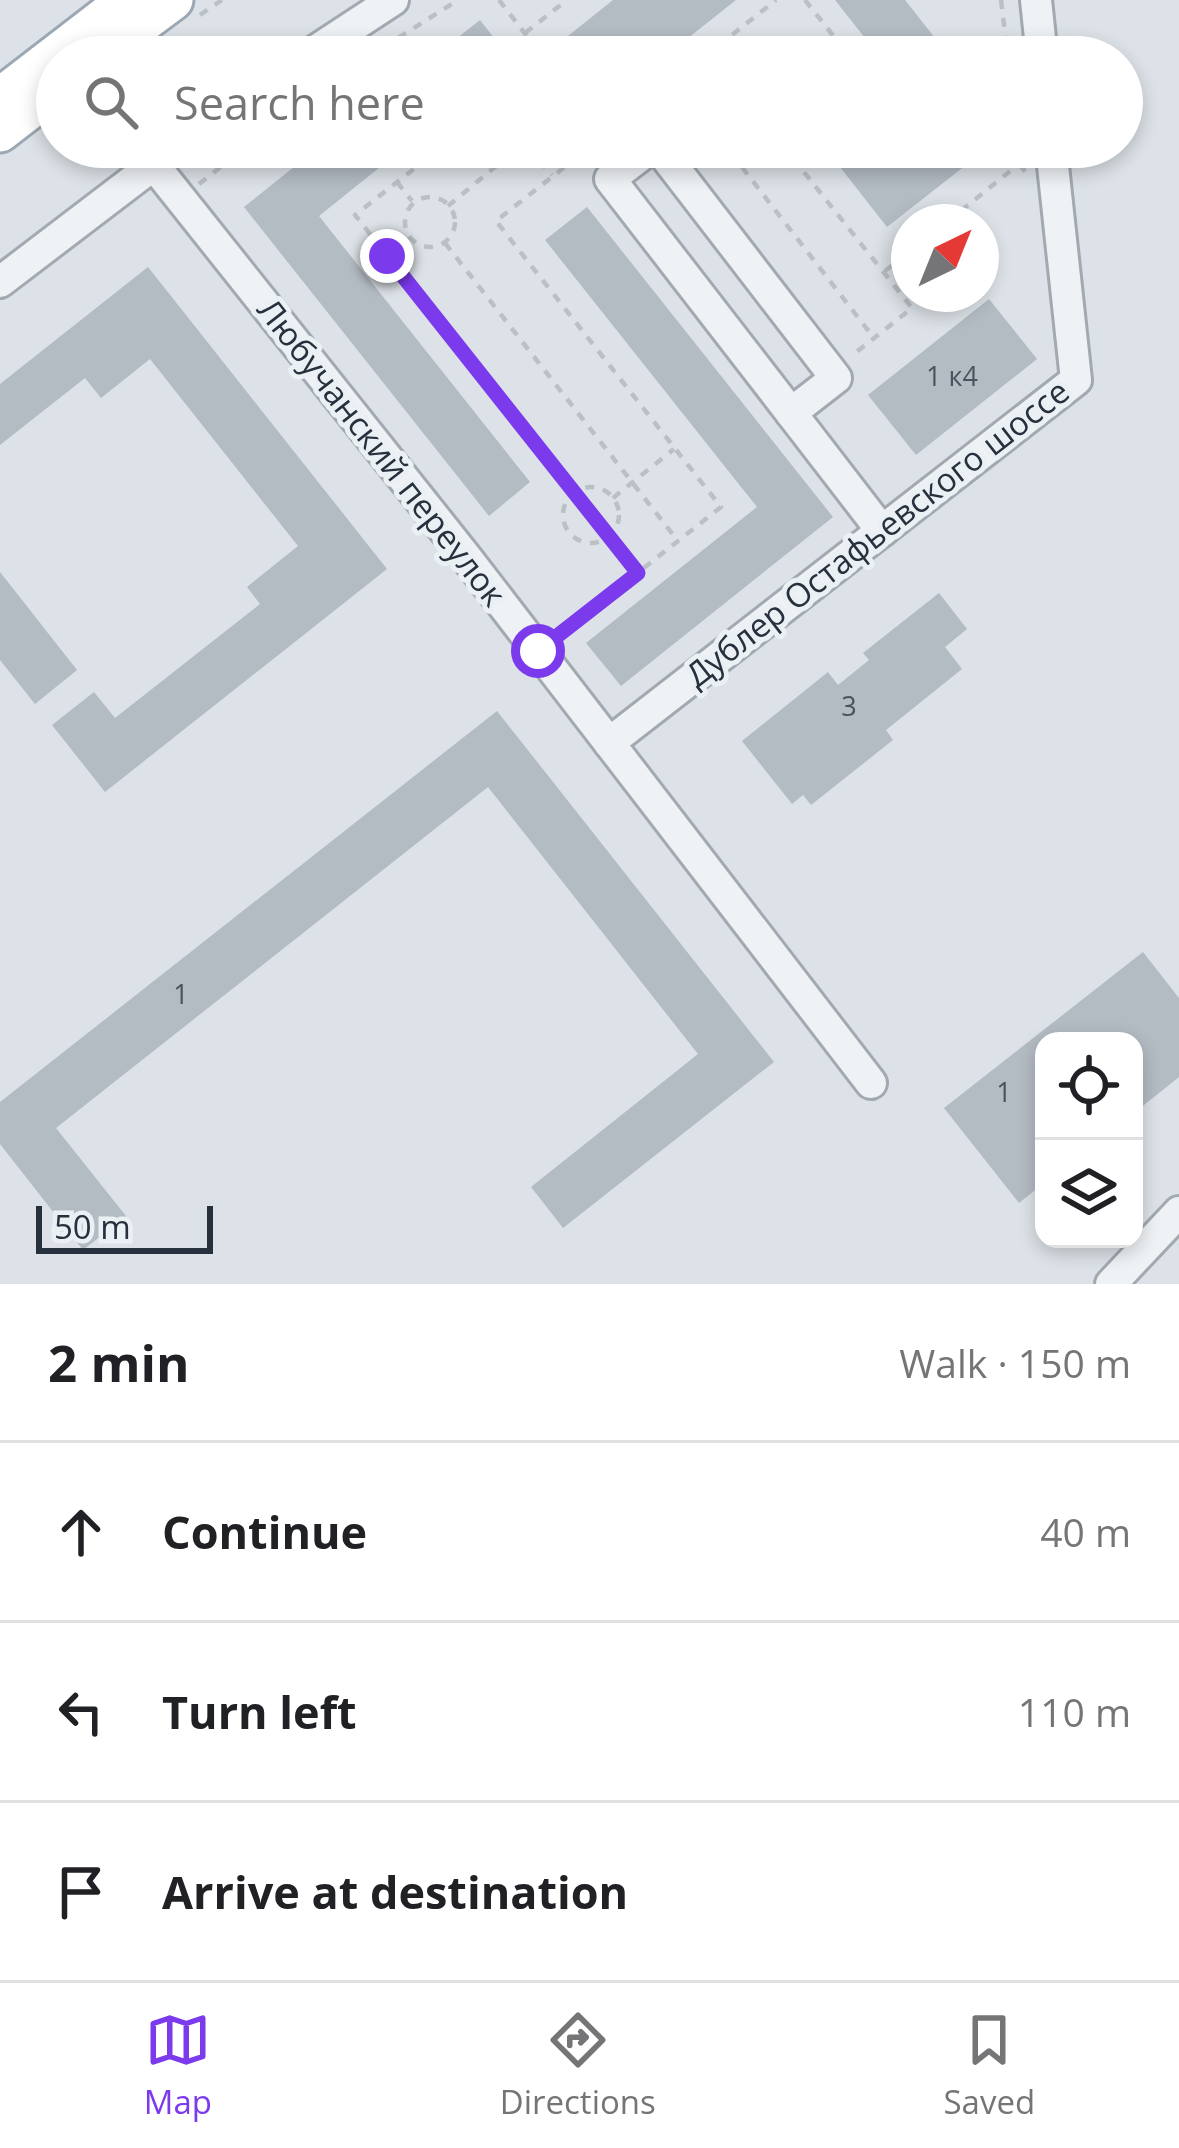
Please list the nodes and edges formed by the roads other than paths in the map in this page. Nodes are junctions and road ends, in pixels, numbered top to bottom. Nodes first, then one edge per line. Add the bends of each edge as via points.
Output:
1 (127, 0) edge
2 (173, 0) edge
3 (393, 0) edge
4 (1036, 0) edge
5 (80, 36) edge
6 (125, 36) edge
7 (338, 36) edge
8 (1040, 36) edge
9 (36, 70) edge
10 (0, 98) edge
11 (36, 104) edge
12 (0, 132) edge
13 (148, 168) edge
14 (170, 168) edge
15 (625, 168) edge
16 (672, 168) edge
17 (1054, 168) edge
18 (0, 282) edge
19 (791, 413) junction
20 (882, 531) junction
21 (610, 743) junction
22 (872, 1083) dead end
23 (1179, 1212) edge
24 (1111, 1284) edge

1 - 5 main road
2 - 6 main road
3 - 7 street
4 - 8 street
9 - 10 main road
11 - 12 main road
13 - 18 street
14 - 21 street, Любучанский переулок via 180,198
15 - 19 street via 610,179
16 - 19 street via 836,378
17 - 20 street, Дублер Остафьевского шоссе via 1076,380
19 - 20 street
20 - 21 street, Дублер Остафьевского шоссе
21 - 22 street, Любучанский переулок
23 - 24 street

